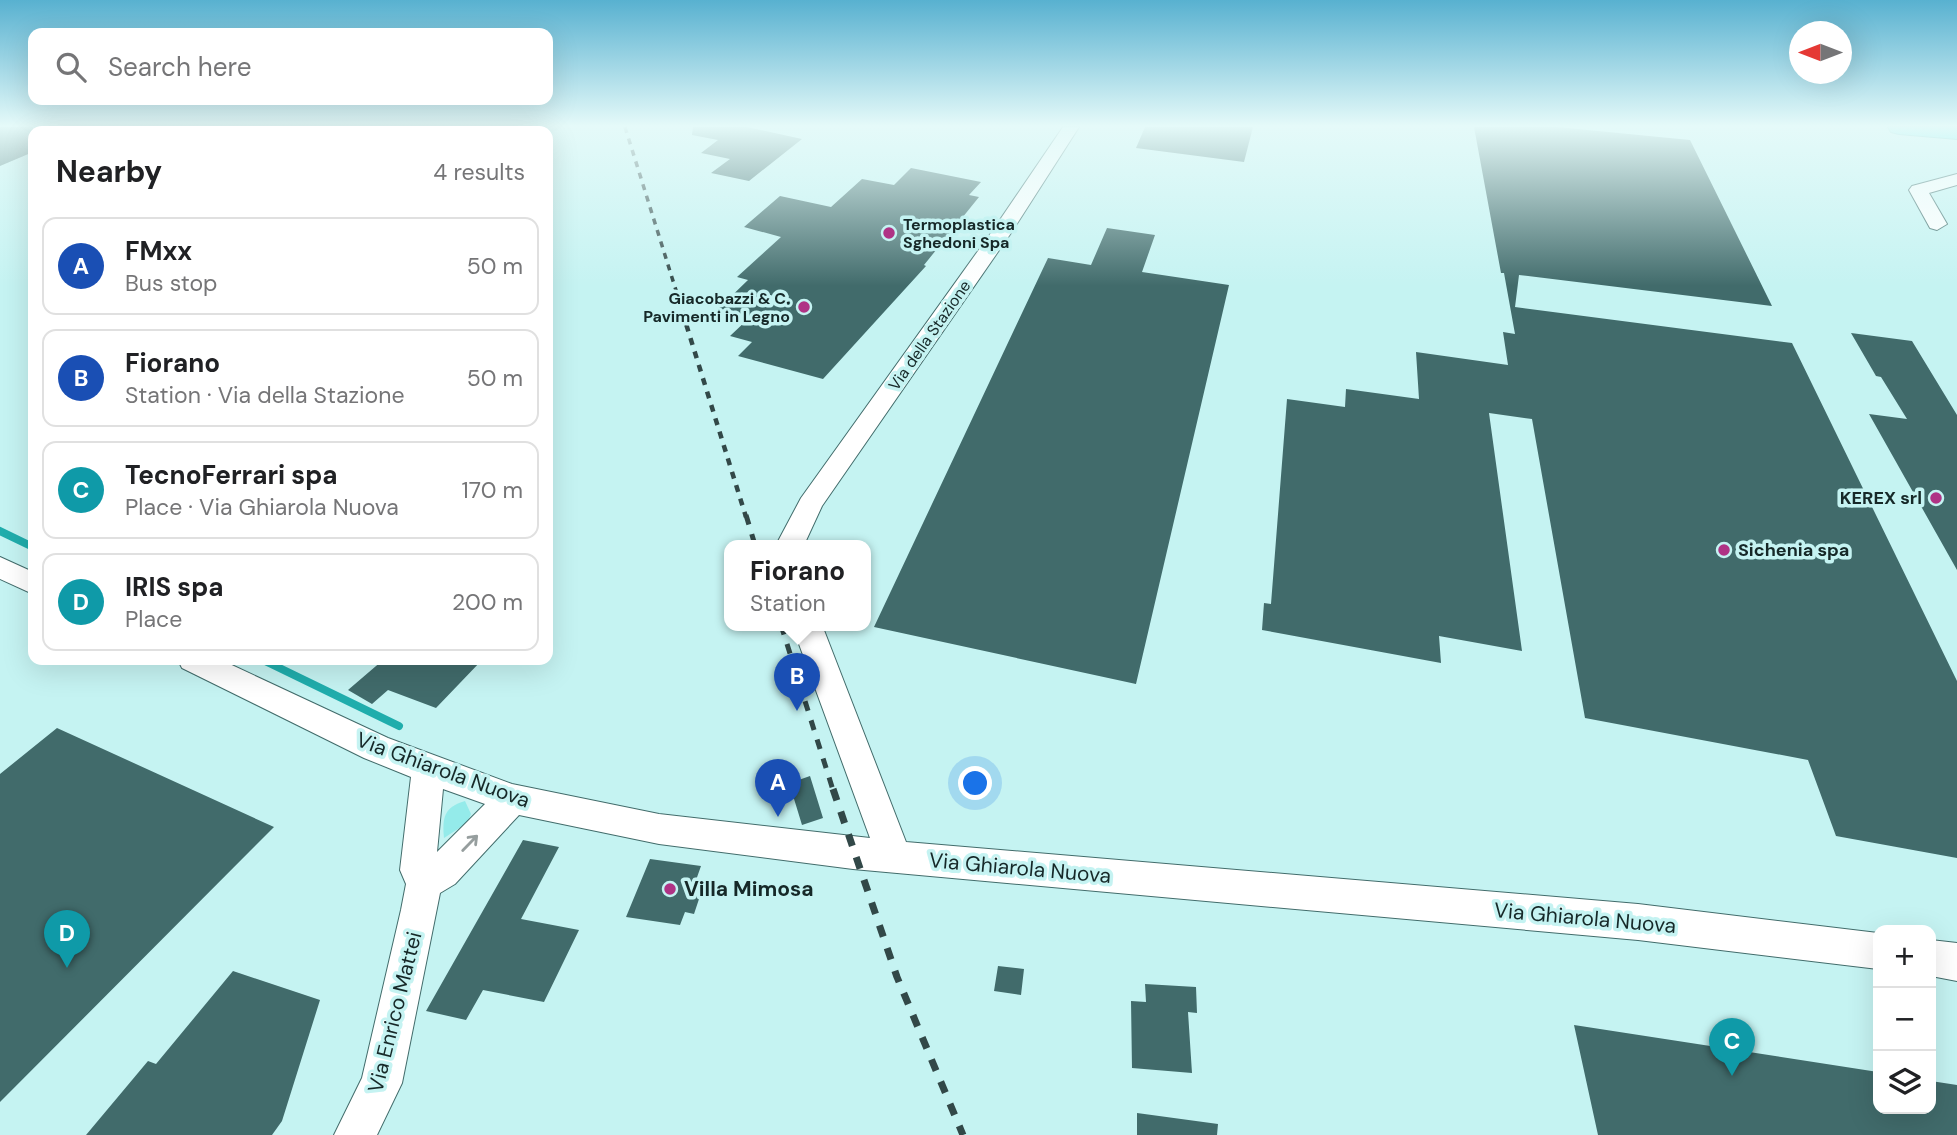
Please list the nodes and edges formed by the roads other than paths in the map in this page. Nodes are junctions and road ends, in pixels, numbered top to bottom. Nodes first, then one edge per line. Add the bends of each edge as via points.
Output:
1 (1036, 180) edge
2 (1954, 180) edge
3 (1937, 224) dead end
4 (792, 540) edge
5 (0, 567) edge
6 (28, 581) edge
7 (809, 631) edge
8 (203, 665) edge
9 (428, 769) junction
10 (512, 800) junction
11 (894, 857) junction
12 (424, 884) junction
13 (1873, 950) edge
14 (1936, 959) edge
15 (1957, 962) edge
16 (355, 1135) edge

1 - 4 street, Via della Stazione via 810,505
2 - 3 street via 1918,190
5 - 6 street
7 - 11 street
8 - 9 street, Via Ghiarola Nuova
9 - 10 street, Via Ghiarola Nuova
9 - 12 street, Via Enrico Mattei via 418,870
10 - 11 street, Via Ghiarola Nuova via 659,829
12 -> 10 street via 442,873
11 - 13 street, Via Ghiarola Nuova via 1637,922
12 - 16 street, Via Enrico Mattei via 381,1083
14 - 15 street

